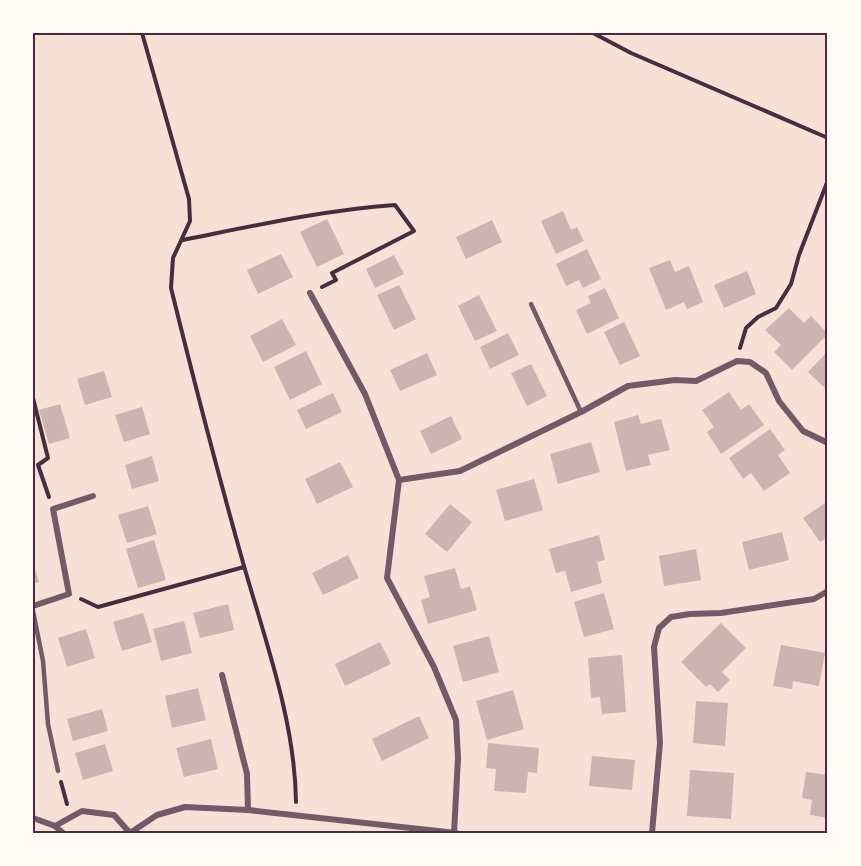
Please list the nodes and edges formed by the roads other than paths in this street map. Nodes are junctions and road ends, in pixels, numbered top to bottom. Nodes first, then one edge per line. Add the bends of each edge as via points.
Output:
1 (310, 293) road end
2 (531, 304) dead end
3 (580, 412) junction
4 (828, 443) edge
5 (399, 480) junction
6 (93, 496) dead end
7 (828, 591) edge
8 (33, 606) edge
9 (33, 611) edge
10 (222, 675) dead end
11 (58, 771) road end
12 (248, 810) junction
13 (33, 818) edge
14 (55, 826) junction
15 (63, 833) edge
16 (130, 833) edge
17 (455, 833) edge
18 (652, 833) edge

1 - 5 street via 366,394
2 - 3 lane
3 - 4 street via 627,386 696,381 737,361 750,362 766,373 779,401 803,430
3 - 5 street via 460,471
5 - 17 street via 387,578 434,667 456,720
6 - 8 street via 53,509 69,594
7 - 18 street via 814,599 671,617 659,628 654,647 660,743
9 - 11 lane
10 - 12 street via 247,774
12 - 16 street via 185,807 158,815
12 - 17 street
13 - 14 street
14 - 15 street
14 - 16 street via 82,811 114,815

